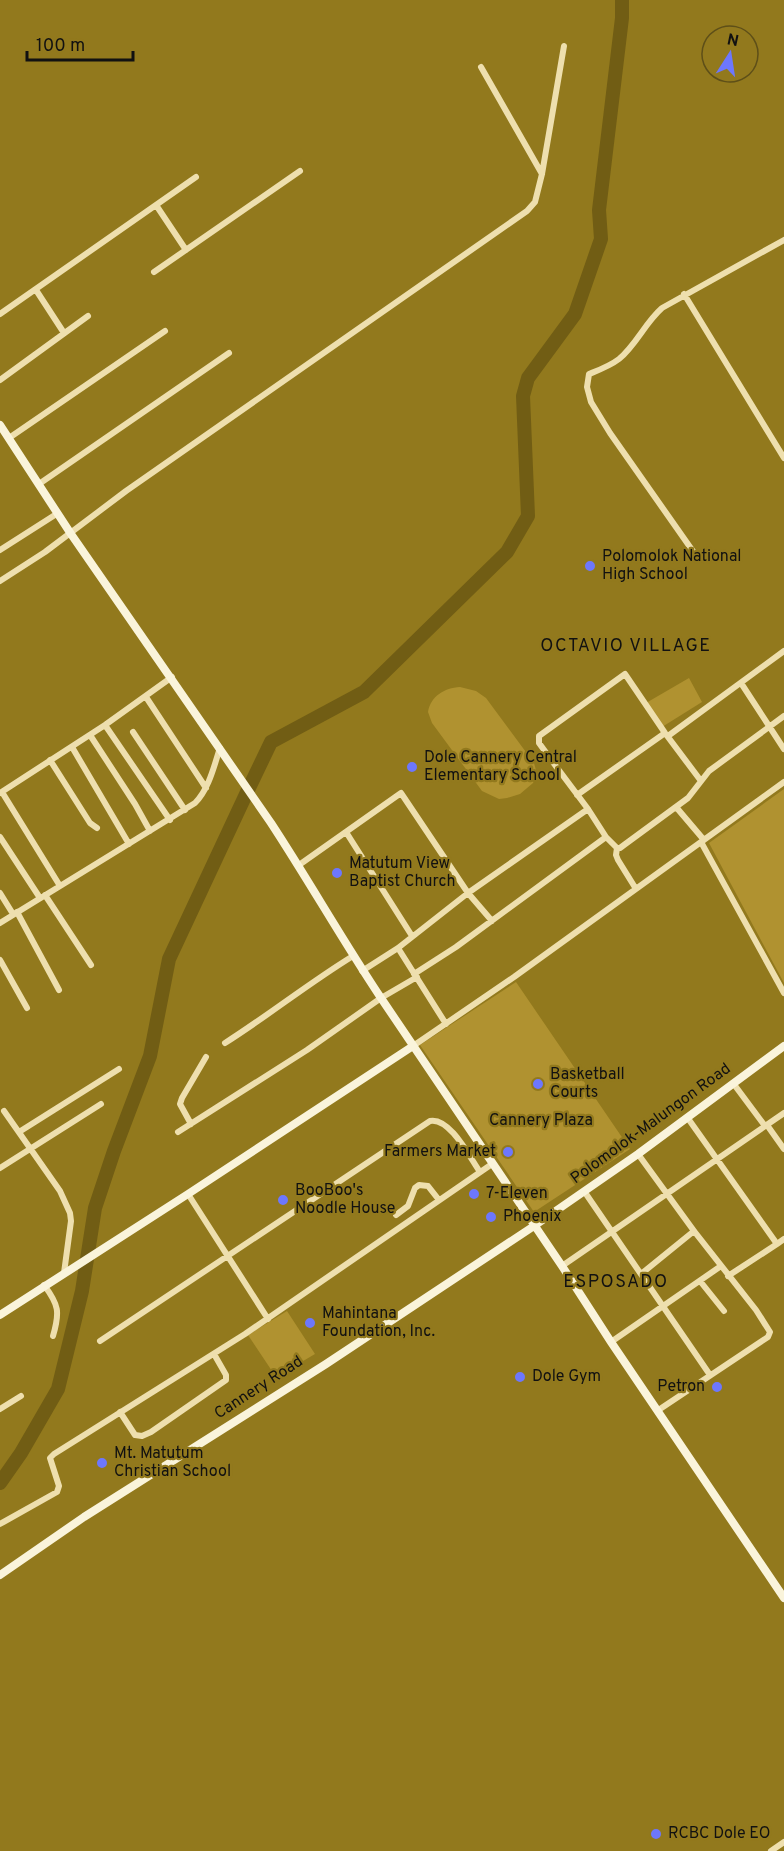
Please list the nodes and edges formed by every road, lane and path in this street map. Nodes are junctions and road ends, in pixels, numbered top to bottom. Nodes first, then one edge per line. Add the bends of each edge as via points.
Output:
1 (564, 46) dead end
2 (481, 67) dead end
3 (300, 171) dead end
4 (542, 174) junction
5 (196, 177) dead end
6 (156, 205) junction
7 (784, 240) edge
8 (186, 250) junction
9 (154, 272) dead end
10 (36, 290) junction
11 (684, 294) junction
12 (0, 314) edge
13 (88, 316) dead end
14 (165, 331) dead end
15 (64, 333) junction
16 (229, 353) dead end
17 (0, 380) edge
18 (0, 425) edge
19 (9, 438) junction
20 (784, 458) edge
21 (39, 484) junction
22 (58, 513) junction
23 (71, 534) junction
24 (0, 550) edge
25 (697, 557) dead end
26 (0, 581) edge
27 (784, 651) edge
28 (172, 677) junction
29 (741, 683) junction
30 (146, 697) junction
31 (784, 716) edge
32 (105, 725) junction
33 (769, 727) junction
34 (133, 732) dead end
35 (666, 734) junction
36 (90, 735) junction
37 (72, 747) junction
38 (220, 748) junction
39 (784, 749) edge
40 (50, 760) junction
41 (701, 781) junction
42 (784, 782) edge
43 (206, 788) junction
44 (1, 792) edge
45 (577, 795) junction
46 (676, 807) junction
47 (588, 809) junction
48 (185, 810) junction
49 (170, 820) junction
50 (97, 828) dead end
51 (150, 831) junction
52 (346, 832) junction
53 (0, 837) edge
54 (606, 837) junction
55 (702, 841) junction
56 (129, 844) junction
57 (617, 848) junction
58 (299, 865) junction
59 (60, 886) junction
60 (636, 889) junction
61 (0, 893) edge
62 (468, 893) junction
63 (43, 896) junction
64 (15, 913) junction
65 (492, 921) junction
66 (0, 922) edge
67 (412, 936) junction
68 (398, 948) junction
69 (353, 956) junction
70 (0, 960) edge
71 (91, 965) dead end
72 (363, 970) junction
73 (416, 975) junction
74 (59, 990) dead end
75 (784, 993) edge
76 (381, 999) junction
77 (27, 1008) dead end
78 (446, 1024) junction
79 (225, 1042) dead end
80 (413, 1046) junction
81 (784, 1046) edge
82 (206, 1057) dead end
83 (119, 1069) dead end
84 (733, 1083) junction
85 (101, 1104) dead end
86 (4, 1111) dead end
87 (784, 1113) edge
88 (687, 1117) junction
89 (191, 1124) junction
90 (766, 1126) junction
91 (19, 1132) junction
92 (178, 1132) dead end
93 (29, 1148) junction
94 (784, 1149) edge
95 (638, 1154) junction
96 (718, 1160) junction
97 (492, 1164) junction
98 (0, 1168) edge
99 (480, 1172) junction
100 (584, 1191) junction
101 (188, 1194) junction
102 (666, 1194) junction
103 (440, 1200) junction
104 (396, 1215) dead end
105 (534, 1226) junction
106 (694, 1231) junction
107 (612, 1233) junction
108 (784, 1239) edge
109 (777, 1244) junction
110 (228, 1257) junction
111 (562, 1266) junction
112 (721, 1266) junction
113 (64, 1273) junction
114 (641, 1274) junction
115 (728, 1276) junction
116 (700, 1281) junction
117 (44, 1286) junction
118 (663, 1306) junction
119 (724, 1311) dead end
120 (0, 1315) edge
121 (268, 1319) junction
122 (53, 1336) dead end
123 (100, 1341) dead end
124 (611, 1342) junction
125 (214, 1354) junction
126 (710, 1375) junction
127 (21, 1396) dead end
128 (0, 1408) edge
129 (657, 1411) junction
130 (120, 1412) junction
131 (0, 1524) edge
132 (0, 1575) edge
133 (784, 1599) edge
134 (784, 1842) edge
135 (771, 1851) edge

1 - 4 street
2 - 4 street
3 - 8 street
4 - 23 street via 535,202 527,211 126,491
5 - 6 street
6 - 8 street
6 - 10 street
7 - 11 street
8 - 9 street
10 - 12 street
10 - 15 street
11 - 20 street
11 - 25 street via 650,318 619,359 589,374 587,387 591,402 610,433
13 - 15 street
14 - 19 street
15 - 17 street
16 - 21 street
18 - 19 street
19 - 21 street
21 - 22 street
22 - 23 street
22 - 24 street
23 - 26 street
23 - 28 street
27 - 29 street
28 - 30 street
28 - 38 street
29 - 33 street
29 - 35 street
30 - 32 street
30 - 43 street
31 - 33 street
32 - 36 street
32 - 49 street
33 - 39 street
33 - 41 street
34 - 48 street
35 - 41 street
35 - 45 street
35 - 45 street via 626,674 539,736 539,743
36 - 37 street
36 - 51 street
37 - 40 street
37 - 56 street
38 - 43 street
38 - 58 street
40 - 44 street
40 - 50 street
41 - 46 street
42 - 55 street
43 - 48 street
44 - 59 street
45 - 47 street
46 - 55 street
46 - 57 street
47 - 54 street
47 - 62 street
48 - 49 street
49 - 51 street
51 - 56 street
52 - 58 street
52 - 62 street via 401,792
52 - 67 street
53 - 63 street
54 - 57 street
54 - 65 street
55 - 60 street
55 - 75 street
56 - 59 street
57 - 60 street via 618,860
58 - 69 street
59 - 63 street
60 - 78 street
61 - 64 street
62 - 65 street
62 - 67 street
63 - 64 street
63 - 71 street
64 - 66 street
64 - 74 street
65 - 73 street
67 - 68 street
68 - 72 street
68 - 73 street
69 - 72 street
69 - 79 street
70 - 77 street
72 - 76 street
73 - 76 street
73 - 78 street
76 - 80 street
76 - 89 street
78 - 80 street
80 - 97 street
80 - 101 street
81 - 84 street, Polomolok-Malungon Road
82 - 89 street via 180,1104
83 - 91 street
84 - 88 street, Polomolok-Malungon Road
84 - 90 street
85 - 93 street
86 - 91 street
87 - 90 street
88 - 95 street, Polomolok-Malungon Road
88 - 96 street
89 - 92 street
90 - 94 street
90 - 96 street
91 - 93 street
93 - 98 street
93 - 113 street via 60,1191 70,1213
95 - 100 street, Polomolok-Malungon Road
95 - 102 street
96 - 102 street
96 - 109 street
97 - 99 street
97 - 105 street
99 - 103 street
99 - 110 street via 452,1130 440,1121 430,1120
100 - 105 street, Polomolok-Malungon Road
100 - 107 street
101 - 110 street
101 - 113 street
102 - 106 street
102 - 107 street
103 - 104 street via 428,1186 418,1185 408,1206
103 - 121 street
105 - 111 street
105 - 132 street, Cannery Road
106 - 112 street
106 - 114 street
107 - 111 street
107 - 114 street
108 - 109 street
109 - 115 street
110 - 121 street
110 - 123 street
111 - 124 street
112 - 115 street
112 - 116 street
113 - 117 street
114 - 118 street
115 - 126 street via 770,1334
116 - 118 street
116 - 119 street
117 - 120 street
117 - 122 street via 58,1308
118 - 124 street
118 - 126 street
121 - 125 street
124 - 129 street
125 - 130 street
125 - 130 street via 226,1380 151,1432 135,1435
126 - 129 street
127 - 128 street
129 - 133 street
130 - 131 street via 51,1456 57,1492
134 - 135 street

